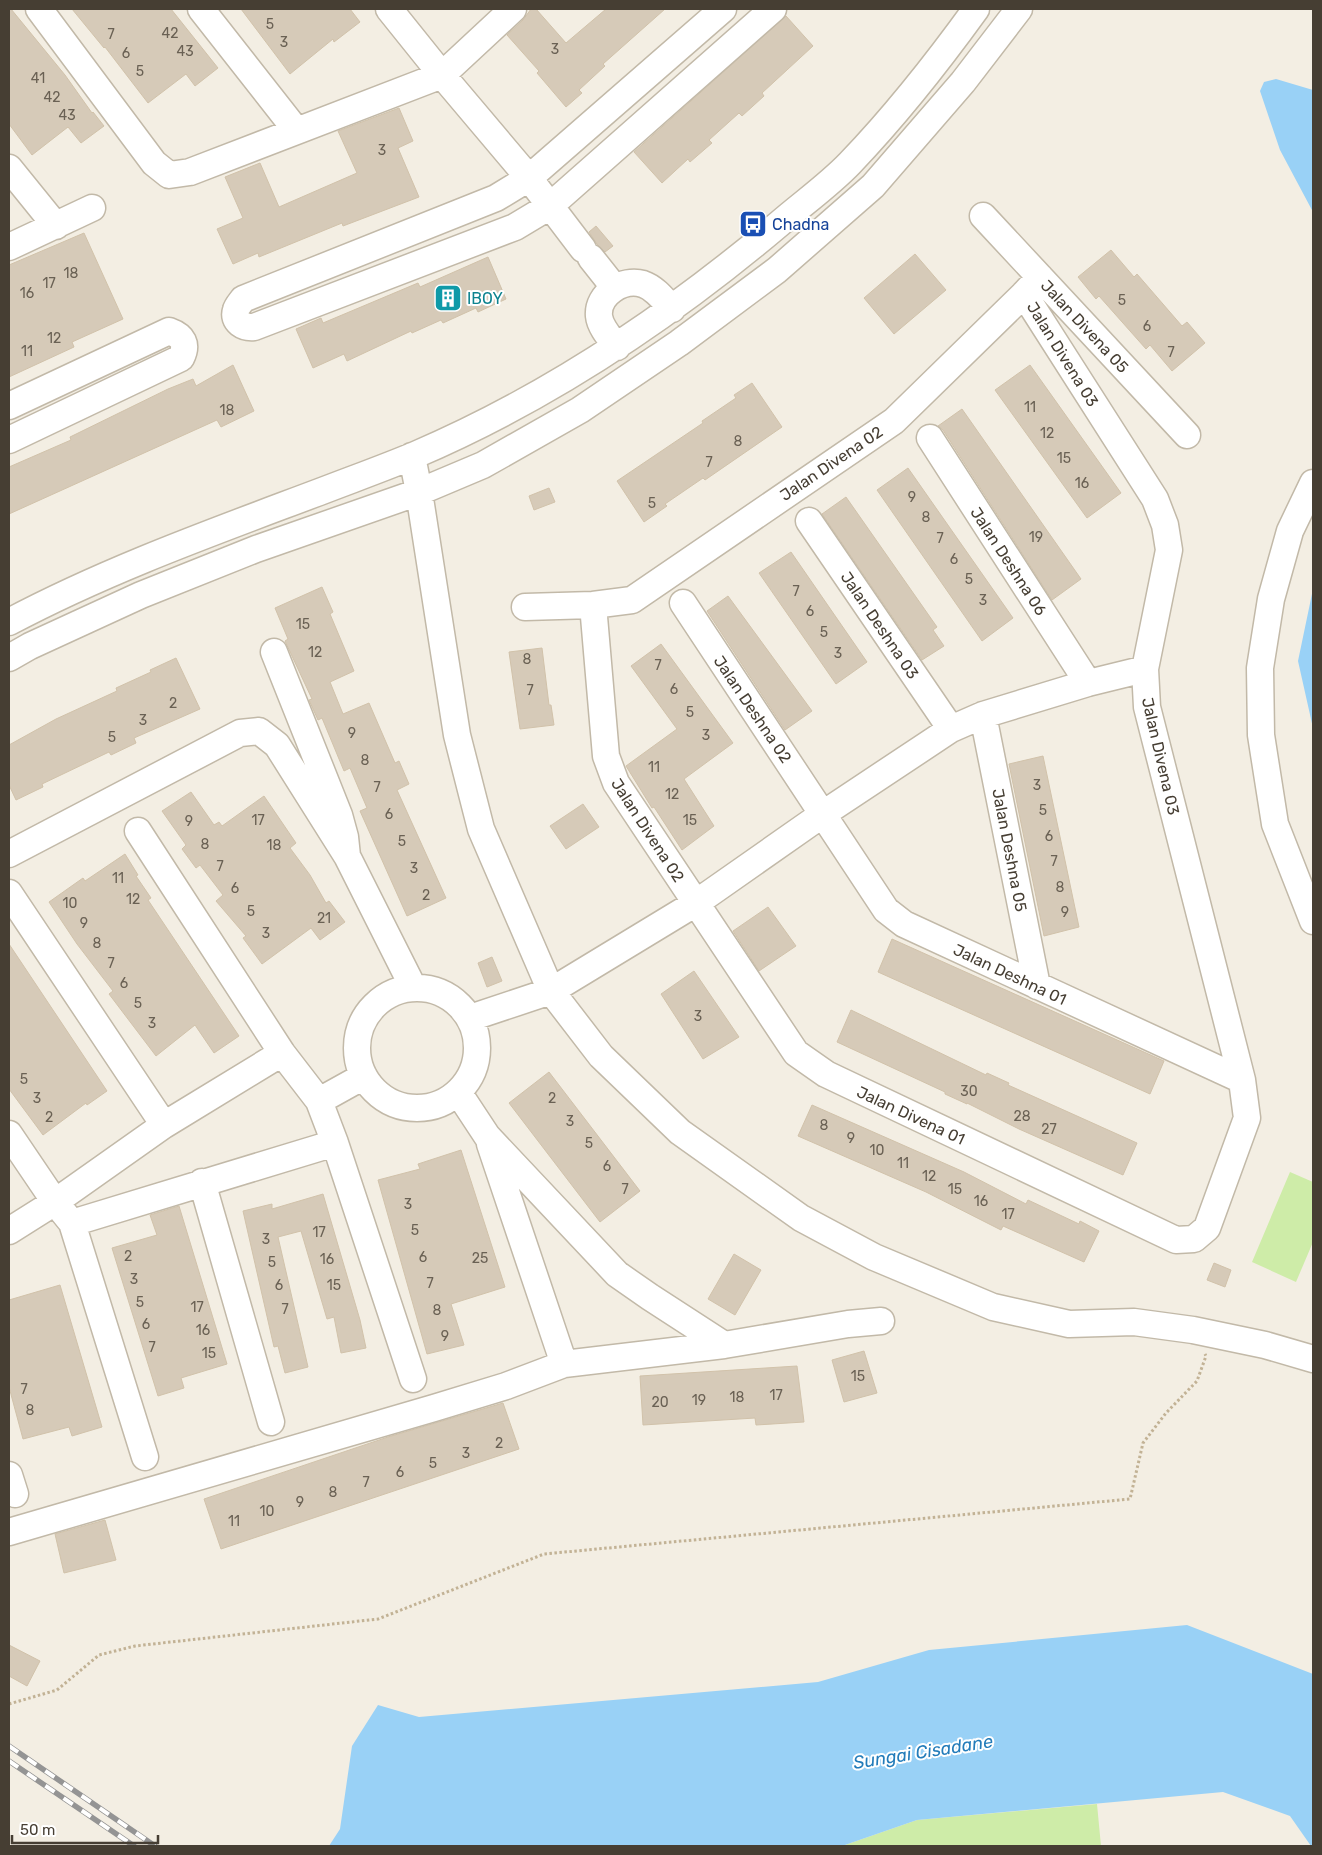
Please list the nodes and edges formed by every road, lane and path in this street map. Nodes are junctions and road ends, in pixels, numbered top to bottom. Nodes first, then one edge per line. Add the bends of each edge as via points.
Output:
1 (39, 9) edge
2 (201, 9) edge
3 (389, 9) edge
4 (513, 9) edge
5 (723, 9) edge
6 (773, 9) edge
7 (976, 9) edge
8 (1019, 9) edge
9 (937, 64) junction
10 (442, 75) junction
11 (963, 82) junction
12 (296, 130) junction
13 (9, 168) edge
14 (529, 178) junction
15 (550, 206) junction
16 (92, 208) dead end
17 (983, 216) dead end
18 (56, 226) junction
19 (9, 247) edge
20 (1032, 285) junction
21 (614, 287) junction
22 (672, 309) junction
23 (617, 347) junction
24 (9, 406) edge
25 (1187, 435) dead end
26 (930, 438) dead end
27 (9, 440) edge
28 (412, 456) junction
29 (1313, 484) edge
30 (419, 492) junction
31 (809, 521) dead end
32 (683, 603) dead end
33 (593, 605) junction
34 (525, 607) dead end
35 (9, 622) edge
36 (274, 652) dead end
37 (9, 658) edge
38 (1145, 669) junction
39 (1088, 683) junction
40 (983, 714) junction
41 (951, 730) junction
42 (823, 814) junction
43 (138, 831) dead end
44 (9, 854) edge
45 (347, 856) junction
46 (9, 893) edge
47 (696, 903) junction
48 (1313, 921) edge
49 (1037, 986) junction
50 (413, 987) junction
51 (551, 991) junction
52 (470, 1018) junction
53 (282, 1053) junction
54 (364, 1076) junction
55 (1242, 1080) junction
56 (458, 1092) junction
57 (319, 1101) junction
58 (164, 1125) junction
59 (9, 1134) edge
60 (487, 1136) junction
61 (335, 1143) junction
62 (202, 1182) junction
63 (55, 1202) junction
64 (72, 1223) junction
65 (9, 1231) edge
66 (1194, 1239) joint
67 (881, 1321) dead end
68 (1194, 1330) junction
69 (724, 1345) junction
70 (1313, 1359) edge
71 (564, 1364) junction
72 (413, 1379) dead end
73 (271, 1422) dead end
74 (145, 1457) dead end
75 (9, 1532) edge
76 (9, 1704) edge

1 - 12 street via 154,163 169,175 190,172
2 - 12 street
3 - 10 street
4 - 10 street
5 - 14 street
6 - 15 street
7 - 9 street
8 - 11 street
9 - 11 street
9 - 22 street via 848,165 757,243
10 - 12 street
10 - 14 street
11 - 30 street via 873,186 777,270 679,343 580,410 483,465
13 - 18 street
14 - 15 street
14 - 15 street via 496,198 243,299 236,311 238,322 242,326 254,327 515,227
15 - 21 street
16 - 18 street
17 - 20 street, Jalan Divena 05
18 - 19 street
20 - 25 street, Jalan Divena 05
20 - 33 street, Jalan Divena 02 via 894,420 632,600
20 - 38 street, Jalan Divena 03 via 1155,500 1165,525 1169,550
21 - 22 street via 643,284 659,294
21 - 23 street via 604,299 599,316
22 - 23 street
23 - 28 street via 471,430
24 - 27 street via 168,330 183,341 185,349 181,358
26 - 39 street, Jalan Deshna 06
28 - 30 street
28 - 35 street via 132,564
29 - 48 street via 1290,531 1271,599 1260,668 1262,735 1275,824
30 - 37 street via 150,592
30 - 51 street via 457,735 481,829
31 - 41 street, Jalan Deshna 03
32 - 42 street, Jalan Deshna 02
33 - 34 street, Jalan Divena 02
33 - 47 street, Jalan Divena 02 via 606,756 616,784
36 - 45 street via 339,815 346,837
38 - 39 street
38 - 55 street, Jalan Divena 03 via 1147,706
39 - 40 street
40 - 41 street
40 - 49 street, Jalan Deshna 05
41 - 42 street
42 - 47 street
42 - 49 street, Jalan Deshna 01 via 886,910 904,924
43 - 53 street
44 - 45 street via 240,733 259,731 277,745
45 - 50 street
46 - 58 street
47 - 51 street
47 - 66 street, Jalan Divena 01 via 796,1053 826,1074 1176,1240
49 - 55 street, Jalan Deshna 01
50 - 52 street via 435,990 448,997
50 - 54 street via 390,994 371,1008 359,1029 357,1053
51 - 52 street
51 - 68 street via 601,1056 680,1132 800,1218 866,1253 993,1307 1069,1324 1134,1322
52 - 56 street via 476,1037 477,1057 470,1076
53 - 57 street
53 - 58 street
54 - 56 street via 378,1094 397,1105 418,1108 440,1104
54 - 57 street
55 - 66 street, Jalan Divena 03 via 1247,1118 1207,1228
56 - 60 street
57 - 61 street
58 - 63 street
59 - 63 street
60 - 69 street via 617,1274
60 - 71 street
61 - 62 street
61 - 72 street
62 - 64 street
62 - 73 street
63 - 64 street
63 - 65 street
64 - 74 street
67 - 69 street
68 - 70 street
68 - 76 path via 1206,1356 1197,1381 1166,1412 1143,1443 1130,1499 544,1554 378,1618 135,1646 98,1655 57,1690
69 - 71 street
71 - 75 street via 434,1408

